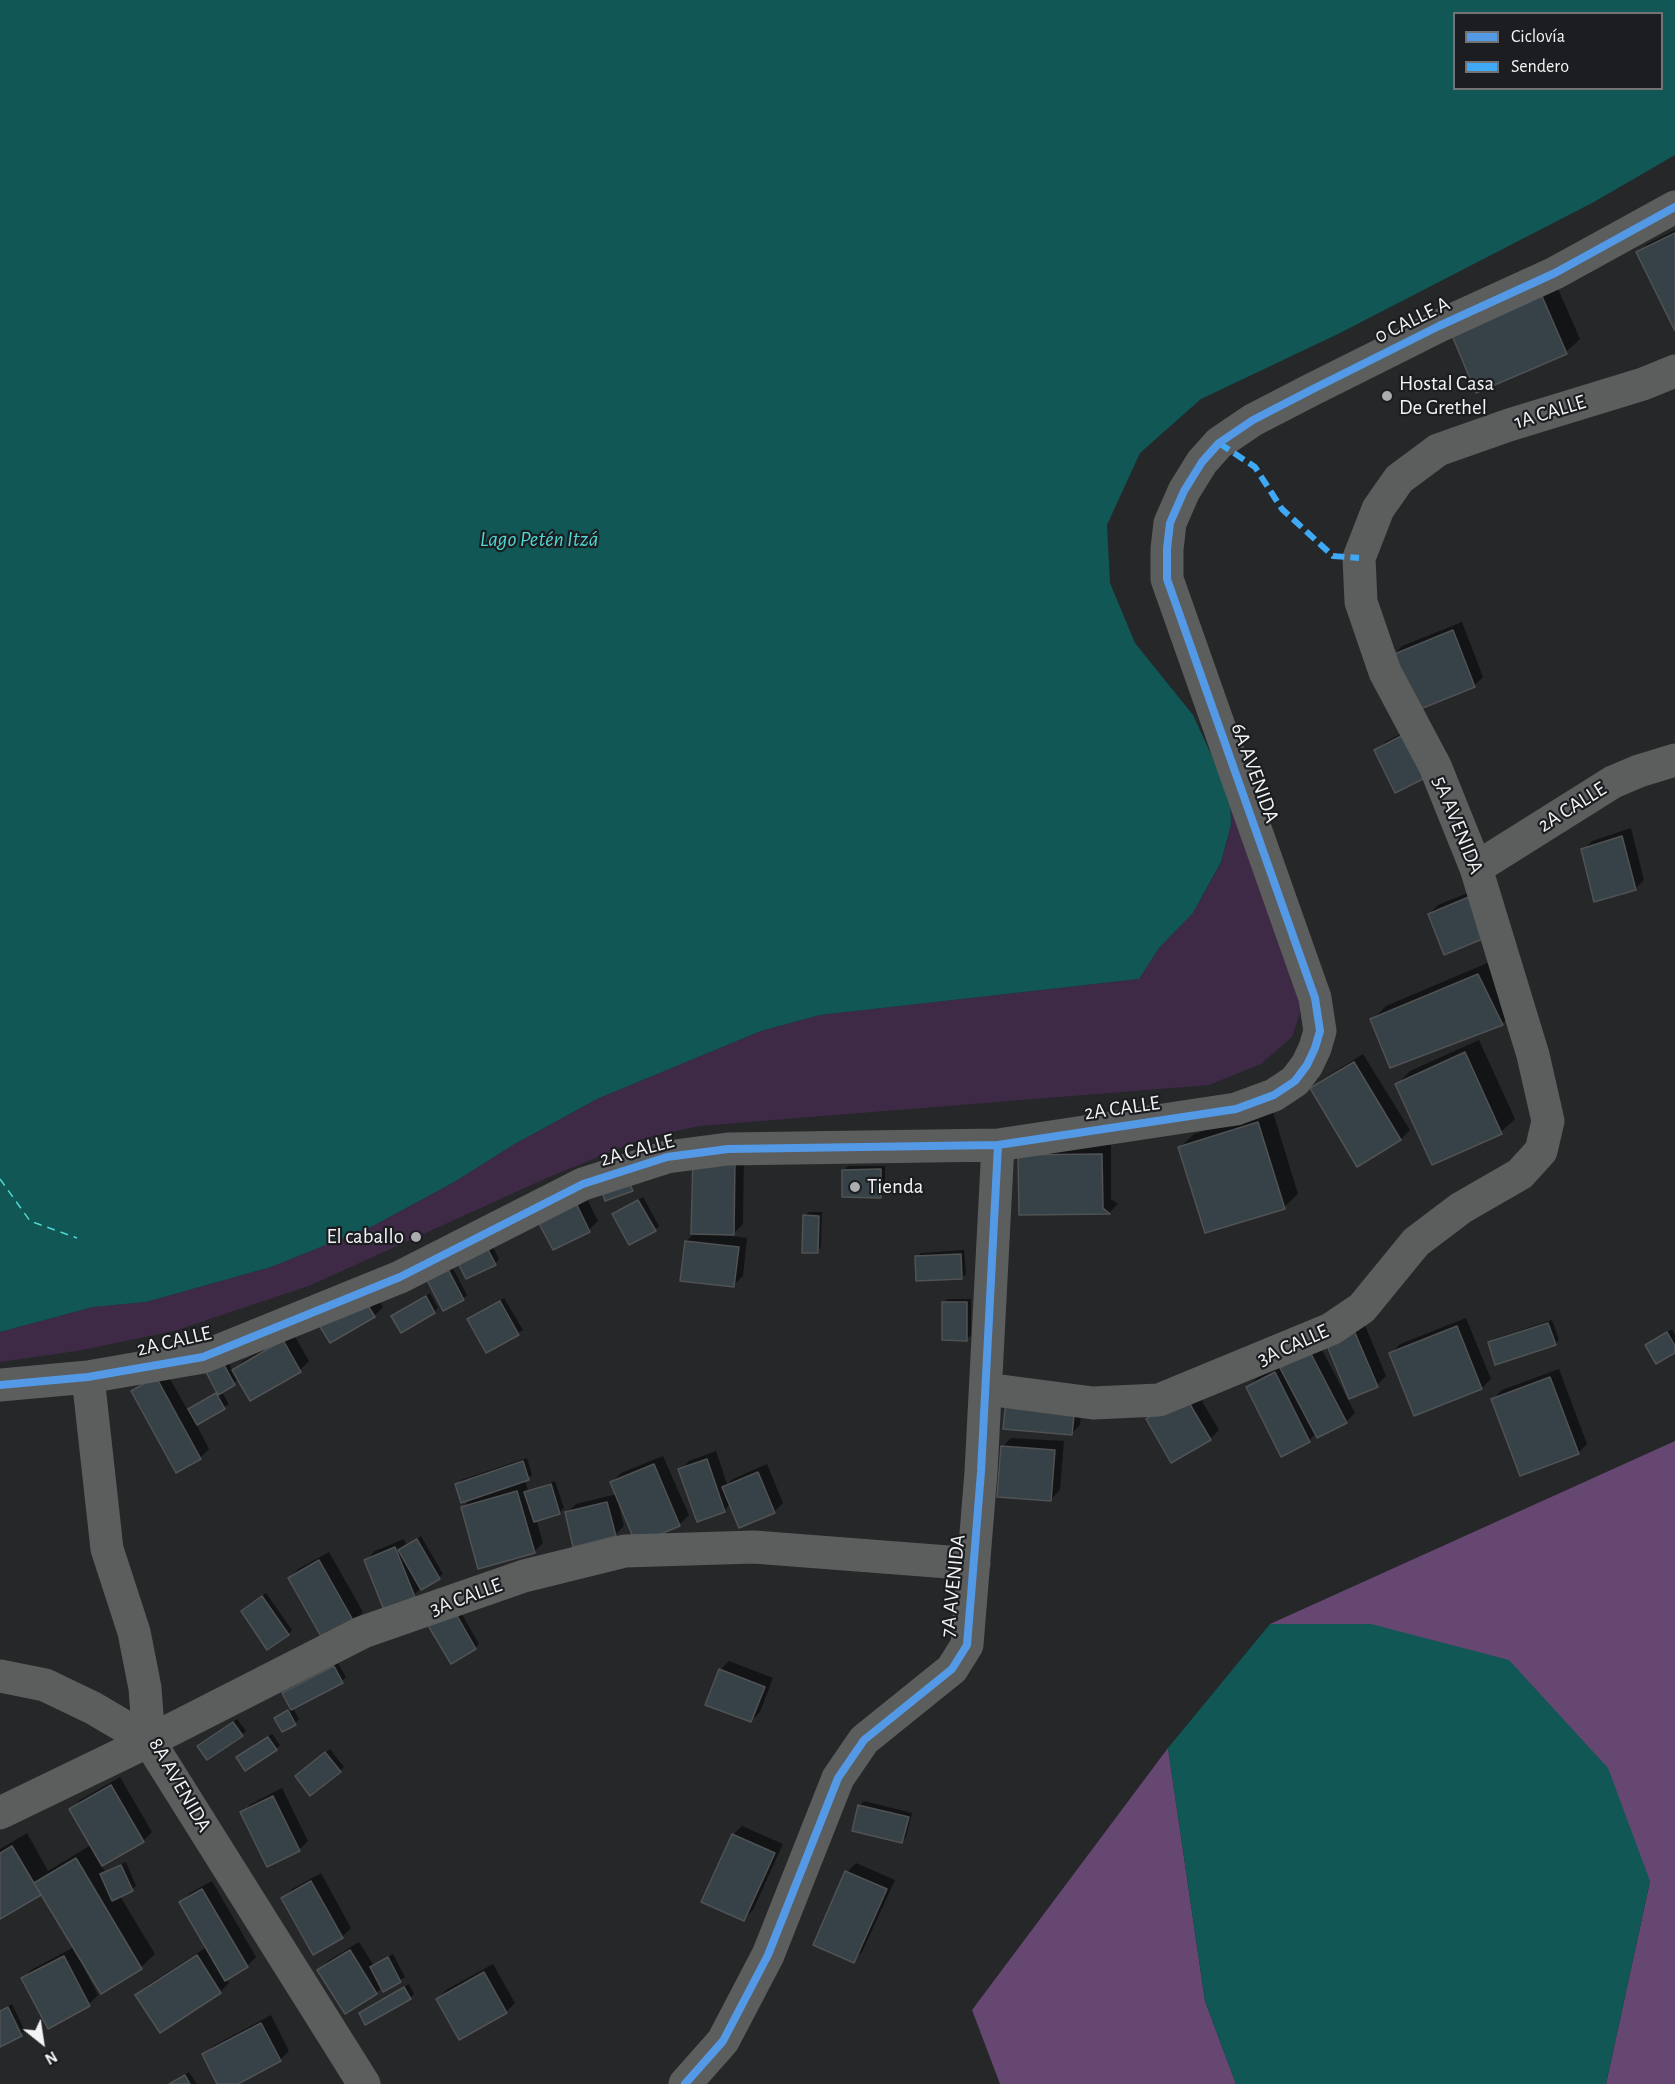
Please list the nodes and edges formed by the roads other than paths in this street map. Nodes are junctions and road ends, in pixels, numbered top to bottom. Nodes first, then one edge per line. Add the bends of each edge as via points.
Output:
1 (1675, 207) edge
2 (1675, 371) edge
3 (1184, 491) joint
4 (1378, 509) joint
5 (1675, 760) edge
6 (1476, 868) junction
7 (1307, 1065) joint
8 (998, 1145) junction
9 (1541, 1151) joint
10 (88, 1377) junction
11 (0, 1385) edge
12 (986, 1389) junction
13 (974, 1564) junction
14 (0, 1676) edge
15 (149, 1741) junction
16 (0, 1813) edge
17 (364, 2084) edge
18 (685, 2084) edge

1 - 3 street, 0 CALLE A via 1555,273 1439,326 1253,420 1219,442
2 - 4 street, 1A CALLE via 1438,450 1399,479
3 - 7 street, 6A AVENIDA via 1170,523 1167,579 1315,998 1320,1031
4 - 6 street, 5A AVENIDA via 1359,558 1361,602 1384,672 1434,766
5 - 6 street, 2A CALLE via 1613,782
6 - 9 street, 5A AVENIDA via 1533,1054 1548,1121
7 - 8 street, 2A CALLE via 1294,1081 1274,1095 1236,1109
8 - 10 street, 2A CALLE via 728,1149 667,1157 583,1184 400,1277 203,1357
8 - 12 street, 7A AVENIDA
9 - 12 street, 3A CALLE via 1520,1174 1461,1208 1416,1242 1362,1308 1331,1329 1159,1400 1093,1403
10 - 11 street, 2A CALLE
10 - 15 street, 8A AVENIDA via 106,1549 134,1632 145,1689
12 - 13 street, 7A AVENIDA
13 - 15 street, 3A CALLE via 754,1547 625,1551 524,1576 363,1632
13 - 18 street, 7A AVENIDA via 967,1645 952,1669 864,1740 838,1779 768,1955 723,2041
14 - 15 street via 45,1685
15 - 16 street, 3A CALLE
15 - 17 street, 8A AVENIDA

